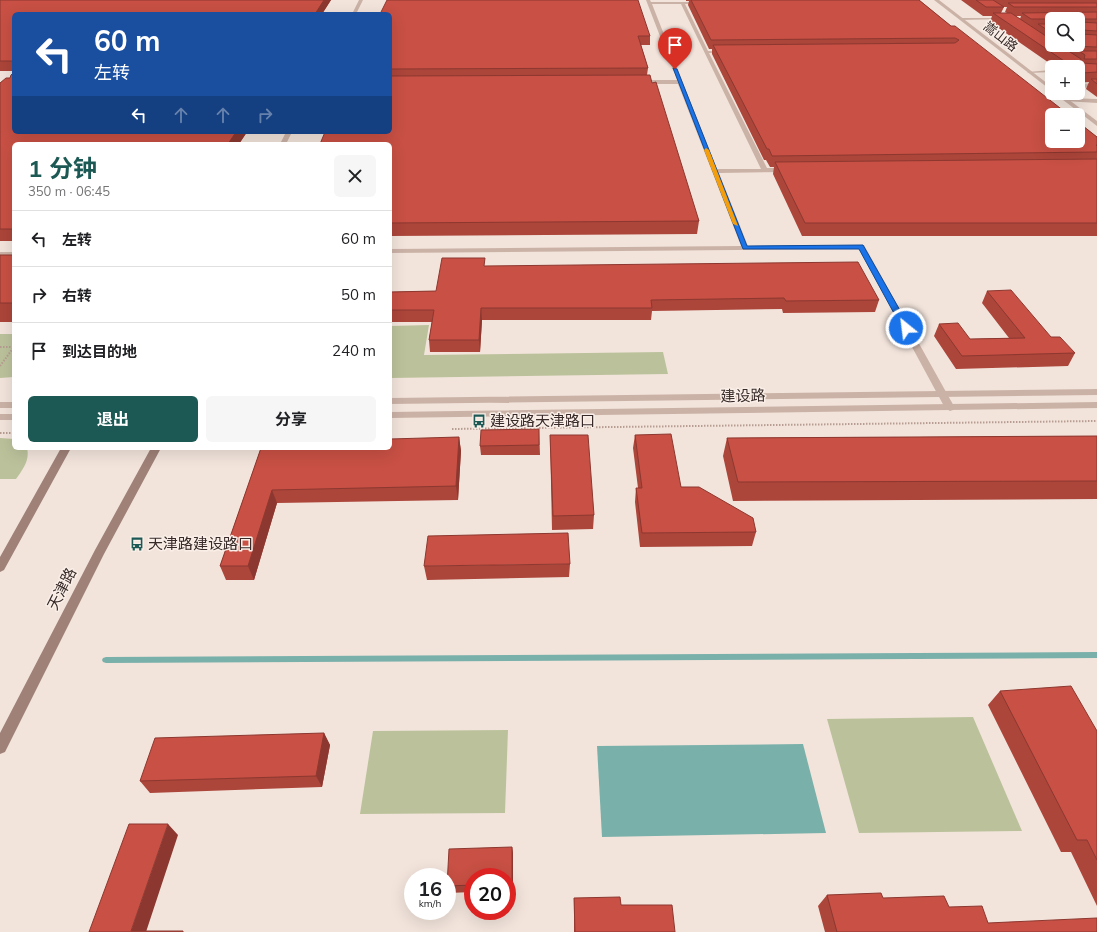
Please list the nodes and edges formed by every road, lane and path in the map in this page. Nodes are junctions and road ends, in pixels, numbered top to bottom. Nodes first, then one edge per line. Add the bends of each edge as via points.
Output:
1 (361, 0) edge
2 (936, 0) edge
3 (941, 0) edge
4 (648, 2) edge
5 (682, 3) junction
6 (706, 3) edge
7 (355, 12) edge
8 (1001, 12) edge
9 (963, 19) junction
10 (706, 52) junction
11 (730, 52) edge
12 (1029, 72) junction
13 (1035, 72) junction
14 (1045, 72) edge
15 (1045, 81) edge
16 (633, 82) edge
17 (680, 82) junction
18 (1045, 82) edge
19 (1097, 85) edge
20 (1085, 86) edge
21 (1066, 100) edge
22 (1073, 100) edge
23 (1085, 100) edge
24 (1097, 100) edge
25 (1097, 119) edge
26 (1097, 124) edge
27 (793, 170) edge
28 (715, 171) junction
29 (765, 172) junction
30 (745, 248) junction
31 (392, 251) edge
32 (0, 254) edge
33 (12, 254) edge
34 (0, 347) edge
35 (12, 347) edge
36 (12, 350) edge
37 (0, 366) edge
38 (1097, 392) edge
39 (944, 395) junction
40 (392, 401) edge
41 (0, 405) edge
42 (12, 405) edge
43 (1097, 405) edge
44 (950, 408) junction
45 (392, 415) edge
46 (12, 416) edge
47 (0, 417) edge
48 (1097, 421) edge
49 (446, 429) dead end
50 (12, 432) edge
51 (0, 433) edge
52 (65, 450) edge
53 (155, 450) edge
54 (0, 567) edge
55 (0, 747) edge

1 - 7 street
2 - 9 street, 嵩山路
3 - 9 street, 嵩山路
4 - 5 street
4 - 17 street
5 - 6 street
5 - 10 street
8 - 9 street via 1010,19
9 - 12 street, 嵩山路
9 - 13 street, 嵩山路
10 - 11 street
10 - 29 street
12 - 13 street
12 - 18 street, 嵩山路
13 - 14 street
13 - 15 street, 嵩山路
16 - 17 street
17 - 28 street
19 - 20 street
21 - 26 street
22 - 25 street
23 - 24 street
27 - 29 street
28 - 29 street
28 - 30 street
30 - 31 street
30 - 39 street via 861,247
32 - 33 street
34 - 35 path
36 - 37 path
38 - 39 street, 建设路
39 - 40 street, 建设路
39 - 44 street
41 - 42 street
43 - 44 street, 建设路
44 - 45 street, 建设路
46 - 47 street
48 - 49 path
50 - 51 path
52 - 54 main road
53 - 55 main road, 天津路

